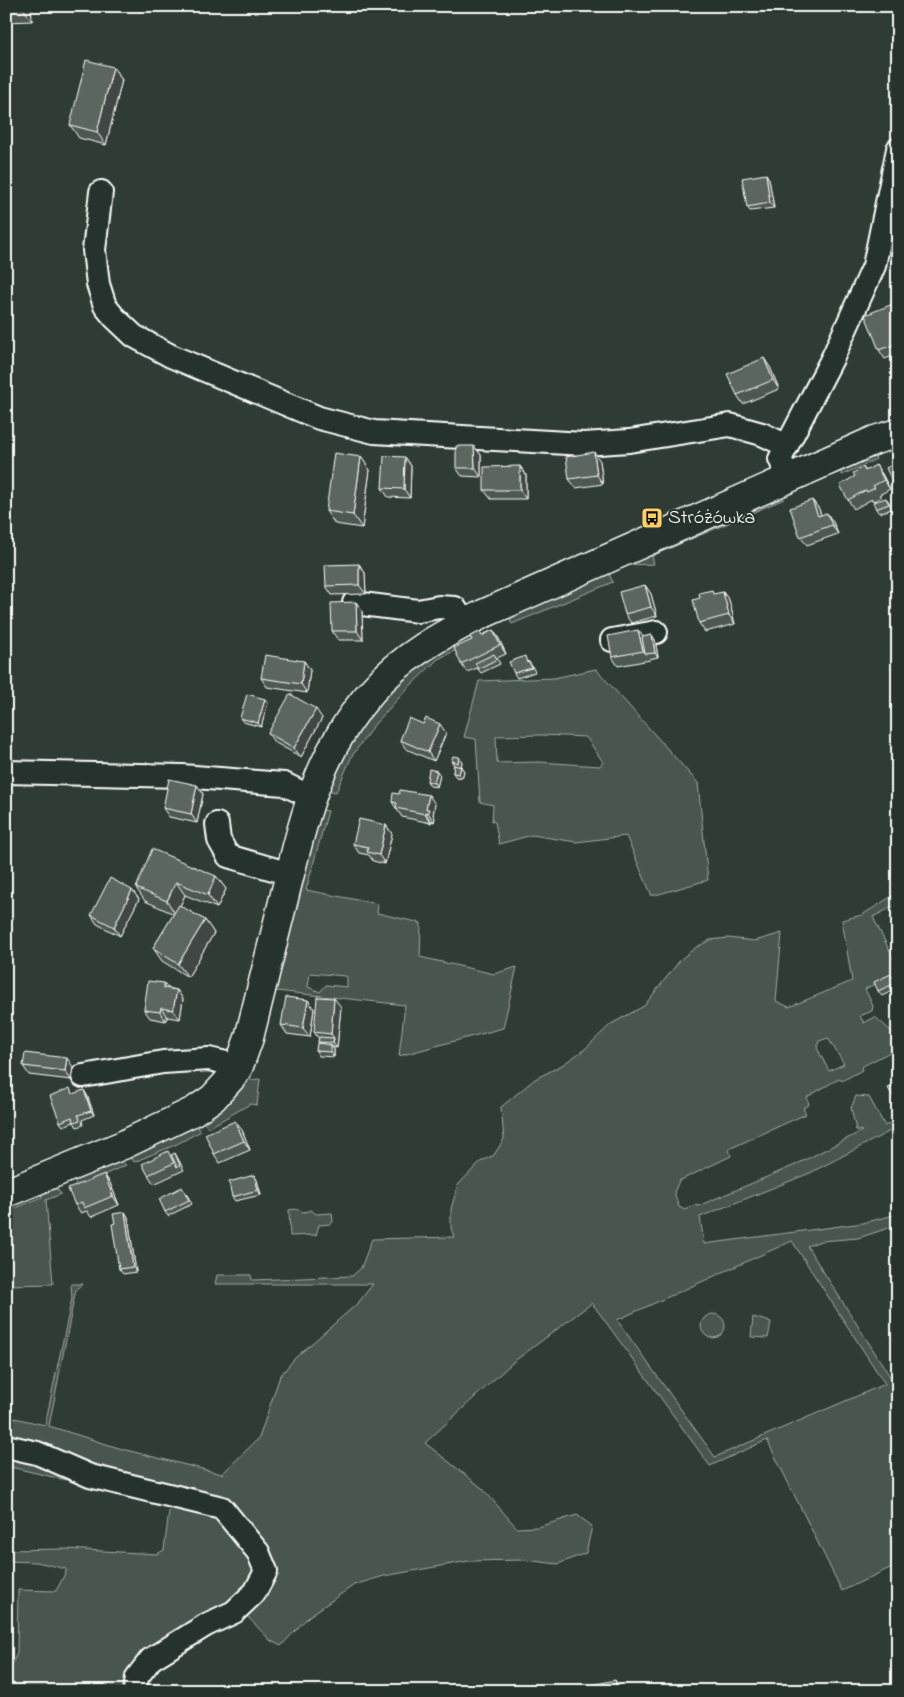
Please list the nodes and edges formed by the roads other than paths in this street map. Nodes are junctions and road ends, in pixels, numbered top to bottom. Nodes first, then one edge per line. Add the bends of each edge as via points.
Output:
1 (898, 149) edge
2 (101, 192) dead end
3 (898, 433) edge
4 (787, 446) junction
5 (789, 478) junction
6 (354, 603) edge
7 (465, 623) junction
8 (656, 632) dead end
9 (612, 640) edge
10 (6, 772) edge
11 (311, 797) junction
12 (217, 824) dead end
13 (290, 874) junction
14 (239, 1066) junction
15 (83, 1076) dead end
16 (6, 1193) edge
17 (6, 1446) edge
18 (135, 1691) edge

1 - 4 street via 874,266 833,357
2 - 4 street via 94,250 98,284 105,306 114,317 134,336 171,356 319,418 374,432 584,444 629,441 730,426 762,434
3 - 5 main road
4 - 5 street via 780,459
5 - 7 main road
6 - 7 street via 418,611 455,608
7 - 11 main road via 406,659 373,689 336,739
8 - 9 street
10 - 11 street via 182,776 284,784
11 - 13 main road
12 - 13 street via 219,840 228,856
13 - 14 main road
14 - 15 street via 200,1059
14 - 16 main road via 213,1098 194,1111 123,1145
17 - 18 street via 37,1452 90,1476 222,1508 258,1552 266,1570 255,1592 234,1612 151,1659 137,1677

